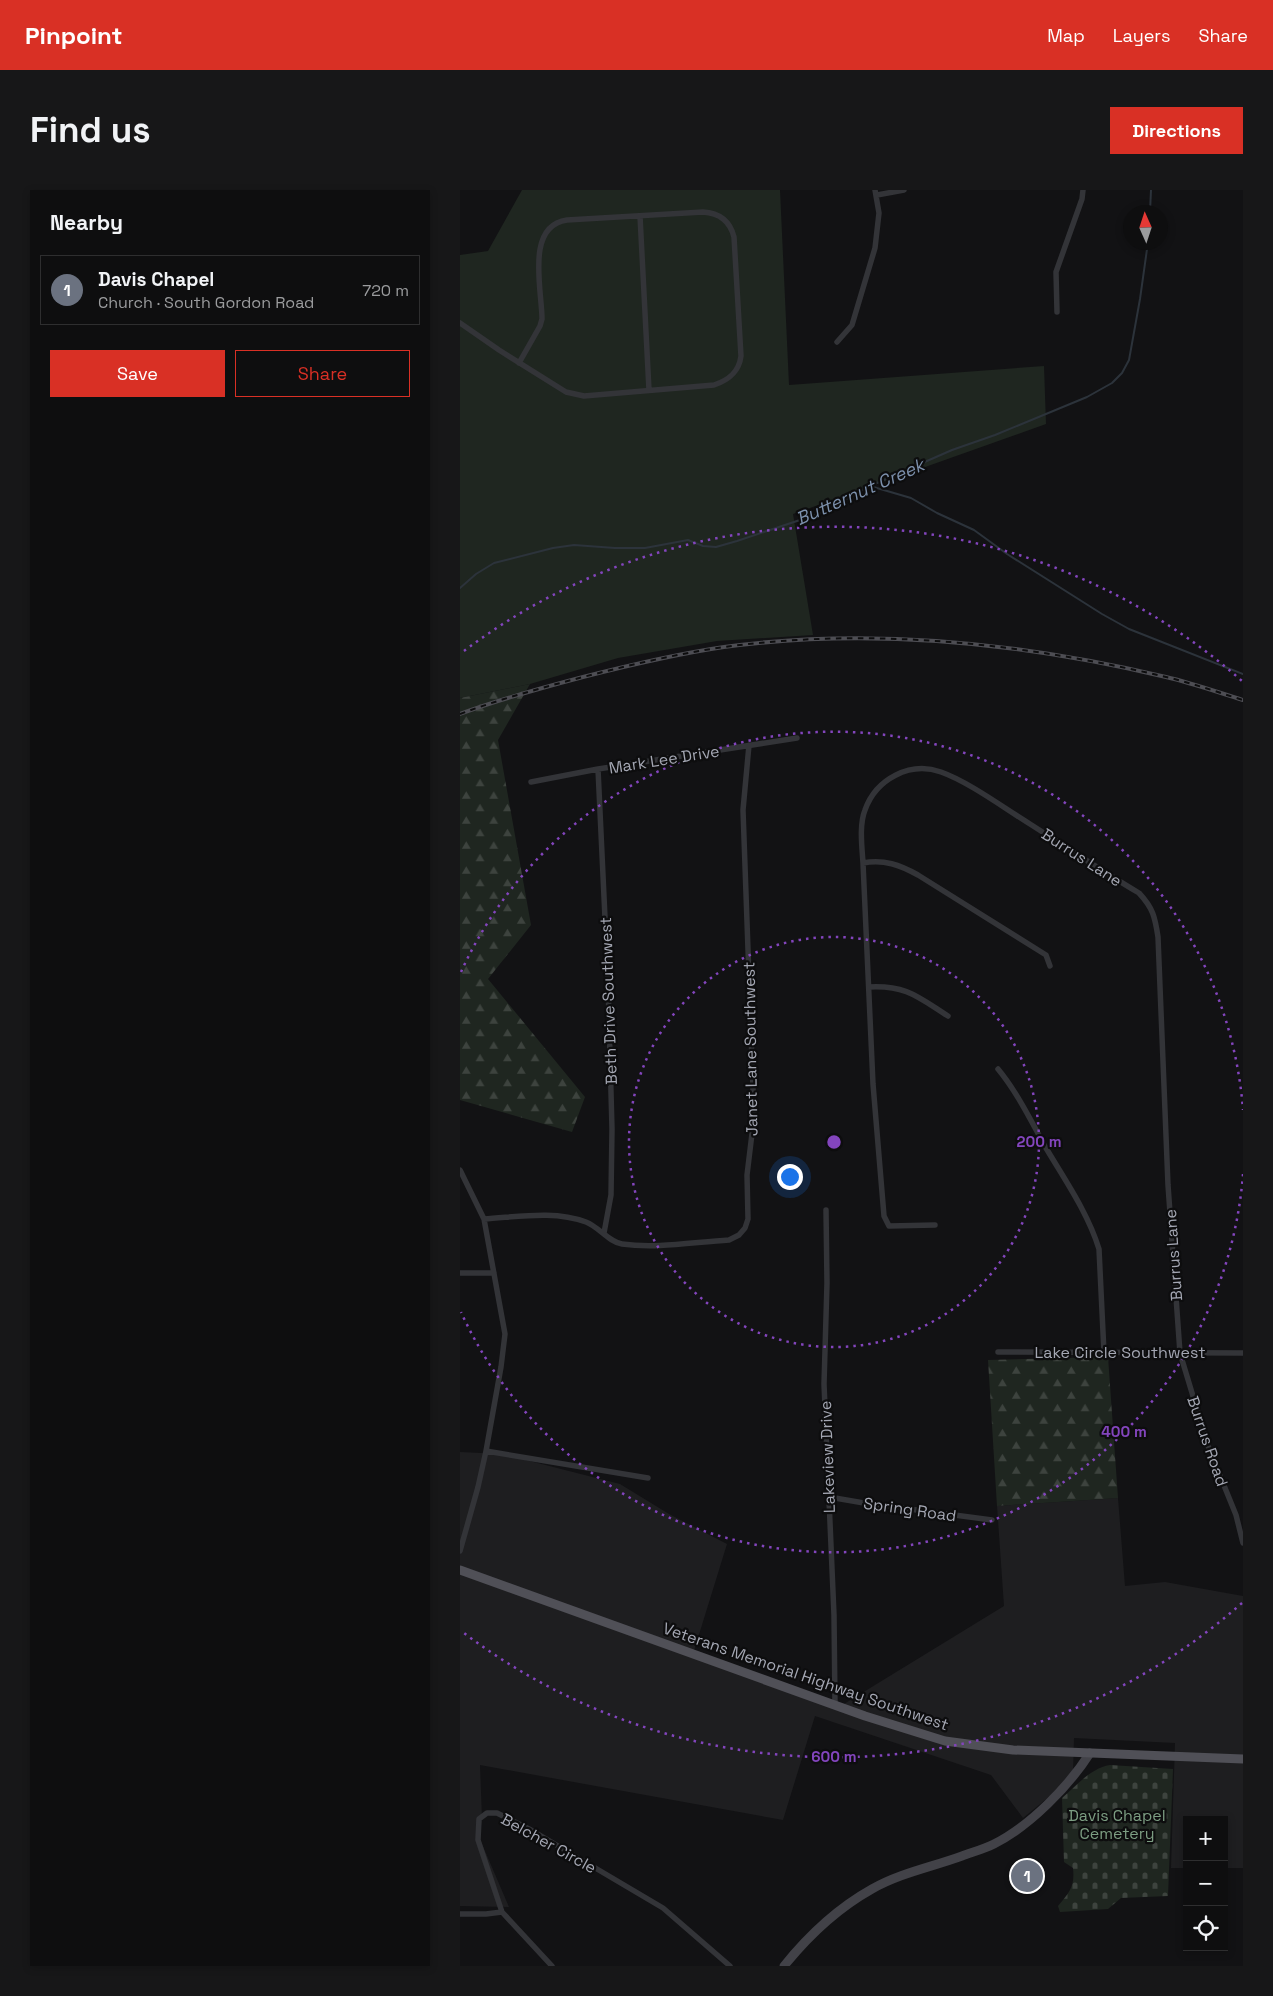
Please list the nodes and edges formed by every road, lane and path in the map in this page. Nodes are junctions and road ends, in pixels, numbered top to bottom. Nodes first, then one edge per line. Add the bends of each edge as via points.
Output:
1 (904, 190) edge
2 (1083, 190) edge
3 (876, 192) edge
4 (640, 216) junction
5 (1057, 312) dead end
6 (460, 323) edge
7 (837, 342) dead end
8 (520, 363) junction
9 (649, 390) junction
10 (797, 738) dead end
11 (749, 745) junction
12 (598, 769) junction
13 (531, 782) dead end
14 (863, 863) junction
15 (1050, 966) dead end
16 (869, 987) junction
17 (948, 1016) dead end
18 (998, 1069) dead end
19 (460, 1170) edge
20 (826, 1210) dead end
21 (484, 1219) junction
22 (935, 1225) dead end
23 (604, 1233) junction
24 (460, 1273) edge
25 (494, 1273) junction
26 (998, 1352) dead end
27 (1180, 1352) junction
28 (1104, 1353) junction
29 (1243, 1353) edge
30 (1184, 1368) joint
31 (486, 1451) junction
32 (648, 1478) dead end
33 (829, 1497) junction
34 (992, 1520) dead end
35 (1243, 1543) edge
36 (460, 1551) edge
37 (460, 1570) edge
38 (834, 1705) junction
39 (1090, 1753) junction
40 (1243, 1759) edge
41 (502, 1912) junction
42 (460, 1914) edge
43 (552, 1966) edge
44 (730, 1966) edge
45 (784, 1966) edge

1 - 3 street
2 - 5 street via 1056,272
3 - 7 street via 879,213 876,248 852,325
4 - 8 street via 567,220 548,228 539,251 542,319
4 - 9 street
4 - 9 street via 710,212 729,224 734,237 740,348 738,367 729,379 714,385
6 - 8 street
8 - 9 street via 572,394 584,396
10 - 11 street, Mark Lee Drive
11 - 12 street, Mark Lee Drive
11 - 23 street, Janet Lane Southwest via 744,810 754,1117 746,1176 748,1219 739,1235 729,1240 644,1246 619,1244
12 - 13 street, Mark Lee Drive
12 - 23 street, Beth Drive Southwest via 612,1129 611,1195
14 - 15 street via 886,862 918,875 1046,955
14 - 16 street, Burrus Lane
14 - 27 street, Burrus Lane via 864,811 873,794 894,776 909,769 922,768 941,772 978,791 1139,894 1149,904 1156,919 1158,937 1168,1185
16 - 17 street via 886,986 908,991
16 - 22 street, Burrus Lane via 884,1216 889,1226
18 - 28 street via 1096,1237
19 - 21 street
20 - 33 street, Lakeview Drive via 824,1384
21 - 23 street, Janet Lane Southwest via 548,1215 570,1217 589,1223
21 - 25 street
24 - 25 street
25 - 31 street via 505,1334
26 - 28 street, Lake Circle Southwest
27 - 28 street, Lake Circle Southwest
27 - 29 street, Lake Circle Southwest
27 - 30 street, Burrus Lane
30 - 35 street, Burrus Road
31 - 32 street
31 - 36 street
33 - 34 street, Spring Road
33 - 38 street, Lakeview Drive
37 - 38 main road, Veterans Memorial Highway Southwest
38 - 39 main road, Veterans Memorial Highway Southwest via 945,1741 1005,1750
39 - 40 main road, Veterans Memorial Highway Southwest
39 - 45 street via 1070,1782 995,1844 904,1874 873,1888 805,1940
41 - 42 street
41 - 43 street, Belcher Circle
41 - 44 street, Belcher Circle via 478,1840 479,1819 487,1814 497,1813 532,1830 663,1908

